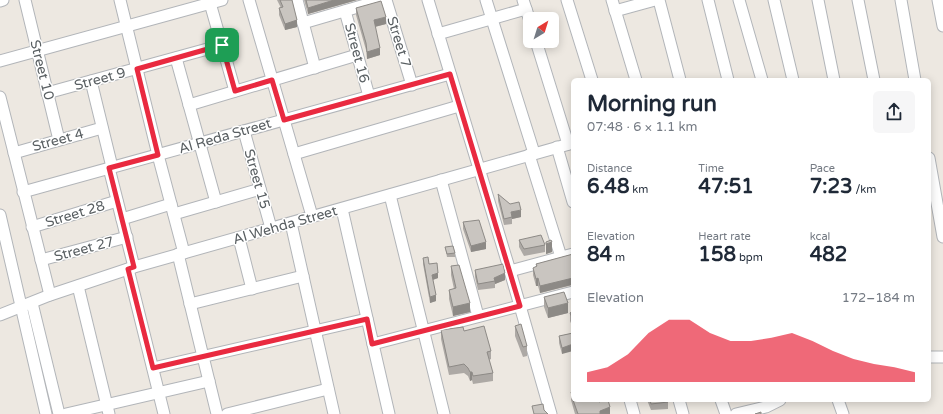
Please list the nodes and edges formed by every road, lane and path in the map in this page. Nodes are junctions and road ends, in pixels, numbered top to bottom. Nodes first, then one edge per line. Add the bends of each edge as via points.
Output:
1 (25, 0) edge
2 (249, 0) edge
3 (297, 0) edge
4 (382, 0) edge
5 (386, 0) edge
6 (428, 0) edge
7 (486, 0) edge
8 (567, 0) edge
9 (612, 0) edge
10 (655, 0) edge
11 (659, 0) edge
12 (708, 0) edge
13 (739, 0) edge
14 (774, 0) edge
15 (818, 0) edge
16 (858, 0) edge
17 (901, 0) edge
18 (938, 0) edge
19 (123, 1) edge
20 (218, 1) edge
21 (639, 2) edge
22 (525, 4) edge
23 (345, 11) junction
24 (615, 12) junction
25 (492, 19) junction
26 (303, 23) junction
27 (127, 26) junction
28 (943, 26) edge
29 (438, 34) junction
30 (222, 45) junction
31 (538, 48) edge
32 (37, 51) junction
33 (357, 55) junction
34 (176, 58) junction
35 (0, 61) edge
36 (315, 68) junction
37 (137, 69) junction
38 (450, 74) junction
39 (591, 78) edge
40 (635, 78) edge
41 (679, 78) edge
42 (728, 78) edge
43 (761, 78) edge
44 (793, 78) edge
45 (834, 78) edge
46 (874, 78) edge
47 (915, 78) edge
48 (272, 80) junction
49 (91, 81) junction
50 (412, 85) junction
51 (235, 91) junction
52 (47, 93) junction
53 (0, 96) edge
54 (369, 96) junction
55 (189, 105) junction
56 (459, 106) junction
57 (284, 120) junction
58 (102, 128) junction
59 (244, 130) junction
60 (59, 140) junction
61 (200, 143) junction
62 (571, 143) edge
63 (557, 147) junction
64 (14, 153) junction
65 (294, 154) junction
66 (532, 154) junction
67 (158, 155) junction
68 (111, 168) junction
69 (479, 169) junction
70 (931, 169) edge
71 (441, 180) junction
72 (260, 189) junction
73 (24, 192) junction
74 (390, 195) junction
75 (571, 195) edge
76 (117, 201) junction
77 (216, 202) junction
78 (172, 209) junction
79 (342, 209) junction
80 (0, 215) edge
81 (312, 216) junction
82 (122, 219) junction
83 (290, 223) junction
84 (32, 227) junction
85 (271, 228) junction
86 (127, 237) junction
87 (943, 237) edge
88 (239, 238) junction
89 (181, 254) junction
90 (571, 254) edge
91 (561, 257) junction
92 (41, 260) junction
93 (131, 268) junction
94 (510, 271) junction
95 (303, 276) junction
96 (78, 286) junction
97 (252, 289) junction
98 (571, 293) edge
99 (50, 295) junction
100 (27, 304) junction
101 (190, 304) junction
102 (520, 306) junction
103 (0, 315) edge
104 (478, 316) junction
105 (367, 319) junction
106 (315, 331) junction
107 (423, 331) junction
108 (372, 344) junction
109 (931, 356) edge
110 (203, 357) junction
111 (943, 357) edge
112 (153, 368) junction
113 (209, 381) junction
114 (328, 389) junction
115 (159, 392) junction
116 (631, 402) edge
117 (680, 402) edge
118 (722, 402) edge
119 (776, 402) edge
120 (839, 402) edge
121 (766, 407) edge
122 (108, 409) edge
123 (46, 414) edge
124 (59, 414) edge
125 (66, 414) edge
126 (164, 414) edge
127 (217, 414) edge
128 (227, 414) edge
129 (334, 414) edge
130 (389, 414) edge
131 (444, 414) edge
132 (551, 414) edge
133 (634, 414) edge
134 (683, 414) edge
135 (726, 414) edge
136 (736, 414) edge
137 (844, 414) edge

1 - 32 street, Street 10
2 - 48 street
3 - 26 street
4 - 23 street
5 - 50 street, Street 7
6 - 29 street
7 - 25 street
8 - 39 street
9 - 24 street
10 - 21 street
11 - 41 street
12 - 42 street
13 - 43 street
14 - 44 street
15 - 45 street
16 - 46 street
17 - 47 street
18 - 28 street
19 - 27 street
20 - 27 street
20 - 30 street
21 - 24 street
22 - 25 street
23 - 26 street
23 - 33 street, Street 16
24 - 40 street
25 - 29 street
25 - 66 street
26 - 36 street
27 - 32 street
27 - 37 street
29 - 38 street
30 - 34 street, Street 9
30 - 51 street
31 - 62 street
32 - 35 street
32 - 52 street, Street 10
33 - 36 street
33 - 54 street, Street 16
34 - 37 street, Street 9
34 - 55 street
36 - 48 street
37 - 49 street, Street 9
37 - 67 street
38 - 50 street, Al Reda Street
38 - 56 street
48 - 51 street
48 - 57 street
49 - 52 street, Street 9
49 - 58 street
50 - 54 street, Al Reda Street
51 - 55 street
52 - 60 street, Street 10
53 - 64 street
54 - 57 street, Al Reda Street
55 - 61 street
56 - 65 street
56 - 69 street
57 - 59 street, Al Reda Street
57 - 65 street
58 - 60 street, Street 4
58 - 68 street
59 - 61 street, Al Reda Street
59 - 72 street, Street 15
60 - 64 street, Street 4
61 - 67 street, Al Reda Street
61 - 77 street
62 - 63 street, Al Wehda Street
63 - 66 street, Al Wehda Street
63 - 75 street
64 - 73 street
65 - 81 street
66 - 69 street, Al Wehda Street
66 - 91 street
67 - 68 street, Al Reda Street
67 - 78 street
68 - 73 street, Al Reda Street
68 - 76 street
69 - 71 street, Al Wehda Street
69 - 94 street
70 - 87 street
71 - 74 street, Al Wehda Street
71 - 104 street
72 - 77 street
72 - 85 street, Street 15
73 - 84 street
74 - 79 street, Al Wehda Street
74 - 107 street
76 - 82 street
76 - 84 street, Street 28
77 - 78 street
78 - 82 street
78 - 89 street
79 - 81 street, Al Wehda Street
79 - 105 street
80 - 100 street
81 - 83 street, Al Wehda Street
82 - 86 street
83 - 85 street, Al Wehda Street
83 - 95 street
84 - 92 street
85 - 88 street, Al Wehda Street
86 - 92 street, Street 27
86 - 93 street
88 - 89 street, Al Wehda Street
88 - 97 street
89 - 93 street, Al Wehda Street
89 - 101 street
90 - 91 street
91 - 94 street
92 - 99 street
93 - 96 street, Al Wehda Street
93 - 112 street
94 - 102 street
95 - 97 street
95 - 106 street
96 - 99 street, Al Wehda Street
96 - 122 street
97 - 101 street
98 - 102 street
99 - 100 street, Al Wehda Street
100 - 103 street, Al Wehda Street
100 - 123 street
100 - 124 street
101 - 110 street
102 - 104 street
102 - 132 street
104 - 107 street
105 - 106 street
105 - 108 street
106 - 110 street
106 - 114 street
107 - 108 street
107 - 131 street
108 - 130 street
109 - 111 street
110 - 112 street
110 - 113 street
112 - 115 street
113 - 115 street
113 - 127 street
114 - 128 street
114 - 129 street
115 - 122 street
115 - 126 street
116 - 133 street
117 - 134 street
118 - 135 street
119 - 121 street
120 - 137 street
121 - 136 street
122 - 125 street

